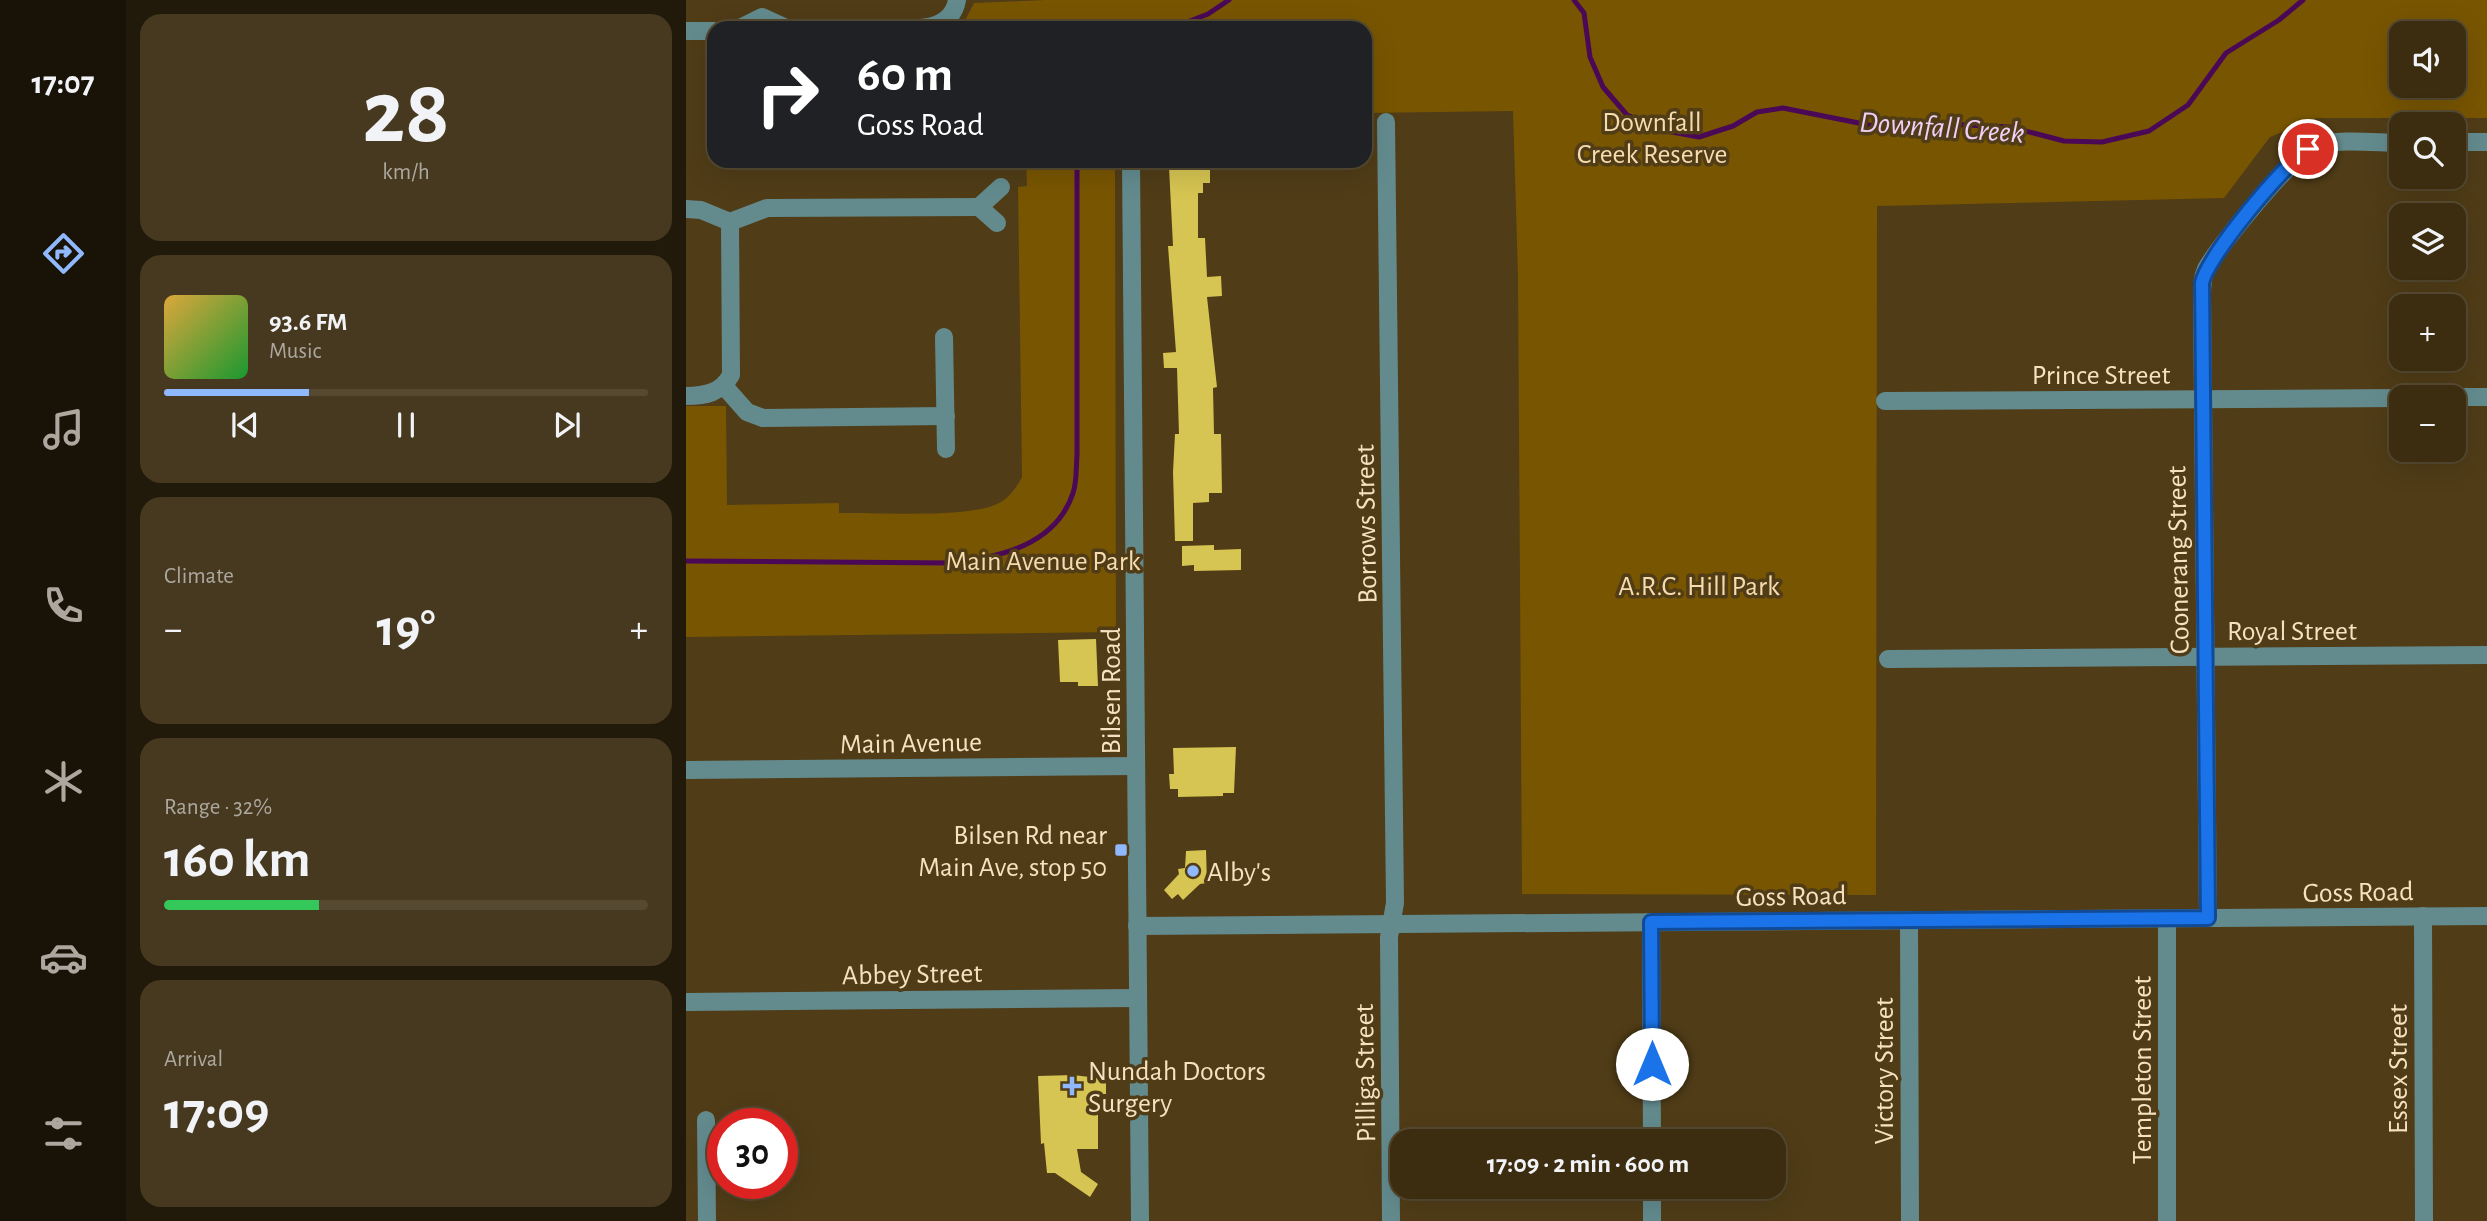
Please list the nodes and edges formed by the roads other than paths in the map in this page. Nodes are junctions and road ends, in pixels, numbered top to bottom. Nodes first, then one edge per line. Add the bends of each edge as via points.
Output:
1 (957, 0) edge
2 (762, 8) edge
3 (748, 21) edge
4 (778, 21) edge
5 (943, 21) edge
6 (686, 31) edge
7 (707, 31) edge
8 (1386, 122) dead end
9 (2466, 142) edge
10 (2487, 142) edge
11 (2389, 143) edge
12 (1131, 168) edge
13 (1001, 187) dead end
14 (979, 207) junction
15 (686, 209) edge
16 (730, 222) junction
17 (997, 223) dead end
18 (944, 337) dead end
19 (723, 386) junction
20 (686, 396) edge
21 (2466, 397) edge
22 (2487, 397) edge
23 (2389, 398) edge
24 (2202, 399) junction
25 (1885, 401) dead end
26 (946, 416) junction
27 (946, 449) dead end
28 (2487, 655) edge
29 (2204, 657) junction
30 (1888, 659) dead end
31 (1136, 766) junction
32 (686, 771) edge
33 (2423, 916) junction
34 (2487, 916) edge
35 (2167, 918) junction
36 (2208, 918) junction
37 (1909, 920) junction
38 (1651, 922) junction
39 (1391, 924) junction
40 (1137, 926) junction
41 (1138, 998) junction
42 (686, 1002) edge
43 (706, 1120) dead end
44 (1652, 1129) edge
45 (1652, 1199) edge
46 (707, 1221) edge
47 (1140, 1221) edge
48 (1391, 1221) edge
49 (1653, 1221) edge
50 (1910, 1221) edge
51 (2167, 1221) edge
52 (2424, 1221) edge

1 - 5 street
2 - 3 street
2 - 4 street
6 - 7 street
8 - 39 street, Borrows Street via 1395,903
9 - 10 street
11 - 24 street, Coonerang Street via 2308,149 2217,251 2204,273
12 - 31 street, Bilsen Road
13 - 14 street
14 - 16 street via 767,208
14 - 17 street
15 - 16 street via 701,209
16 - 19 street via 732,368
18 - 26 street
19 - 20 street via 705,395
19 - 26 street via 747,412 764,418
21 - 22 street
23 - 24 street, Prince Street
24 - 25 street, Prince Street
24 - 29 street, Coonerang Street
26 - 27 street
28 - 29 street, Royal Street
29 - 30 street, Royal Street
29 - 36 street, Coonerang Street
31 - 32 street, Main Avenue
31 - 40 street, Bilsen Road
33 - 34 street, Goss Road
33 - 36 street, Goss Road
33 - 52 street, Essex Street
35 - 36 street, Goss Road
35 - 37 street, Goss Road
35 - 51 street, Templeton Street
37 - 38 street, Goss Road
37 - 50 street, Victory Street
38 - 39 street, Goss Road
38 - 44 street
39 - 40 street, Goss Road
39 - 48 street, Pilliga Street
40 - 41 street, Bilsen Road
41 - 42 street, Abbey Street
41 - 47 street, Bilsen Road
43 - 46 street
45 - 49 street

